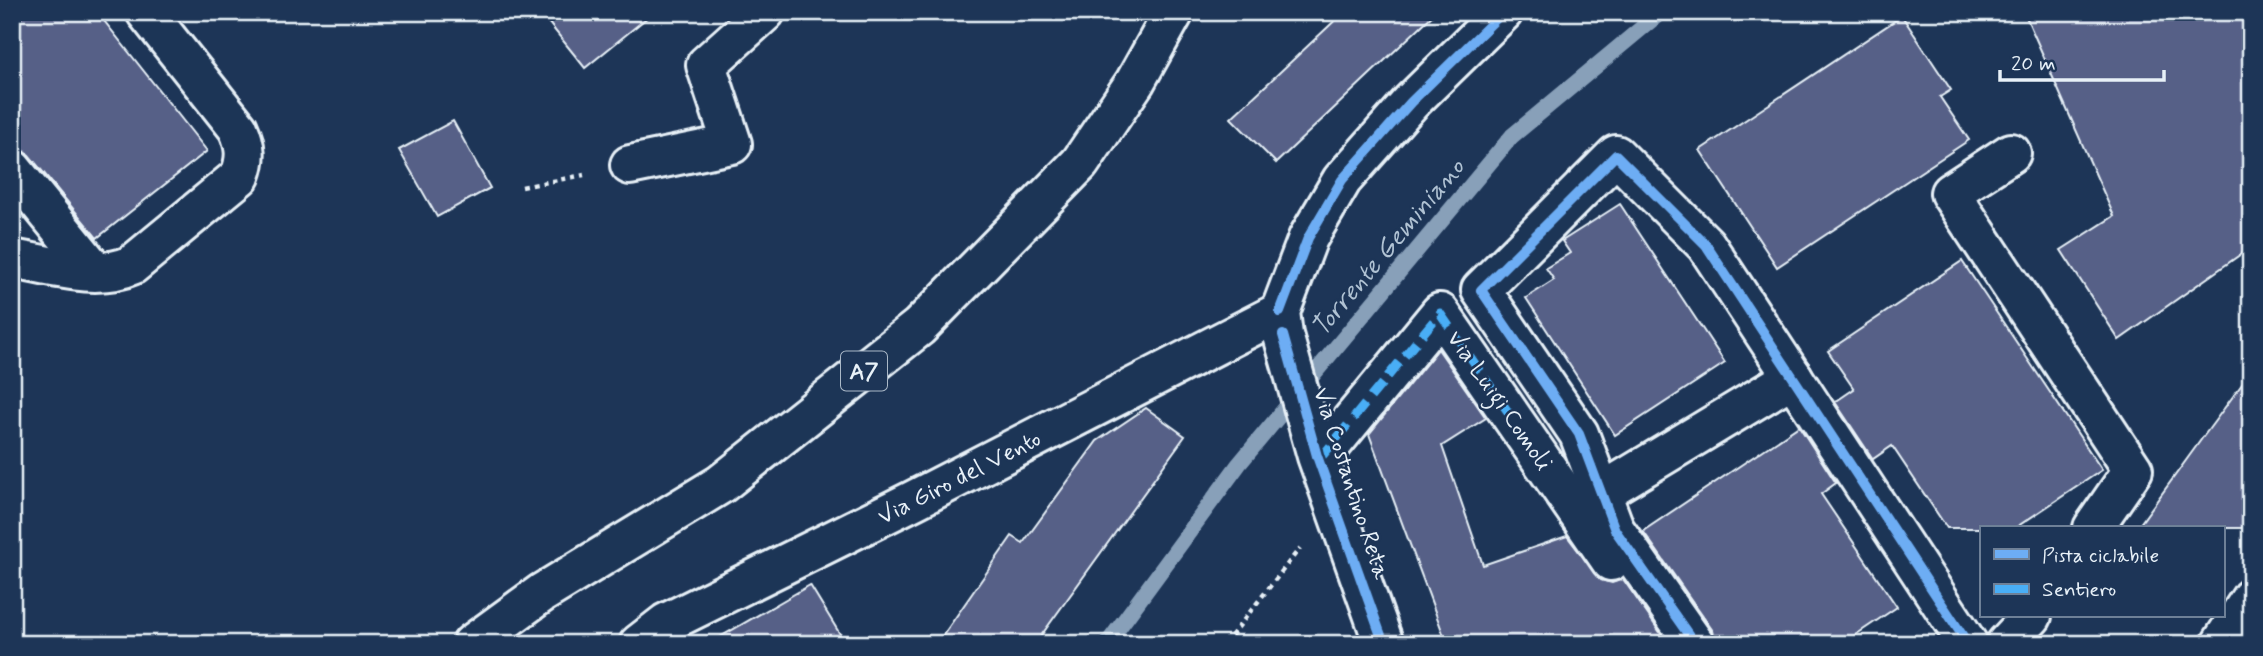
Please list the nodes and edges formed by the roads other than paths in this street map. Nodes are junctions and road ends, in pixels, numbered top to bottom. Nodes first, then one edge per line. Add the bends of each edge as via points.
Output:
1 (146, 12) edge
2 (765, 12) edge
3 (1174, 12) edge
4 (1503, 12) edge
5 (2011, 153) dead end
6 (630, 165) road end
7 (12, 169) edge
8 (12, 259) edge
9 (95, 271) junction
10 (1281, 323) junction
11 (1793, 377) junction
12 (1318, 458) junction
13 (1601, 493) junction
14 (2094, 526) edge
15 (2251, 598) edge
16 (2030, 618) edge
17 (472, 644) edge
18 (639, 644) edge
19 (1384, 644) edge
20 (1669, 644) edge
21 (1695, 644) edge
22 (1968, 644) edge
23 (2006, 644) edge
24 (2221, 644) edge

1 - 9 main road via 238,128 246,161 229,188 131,265 119,271
2 - 6 main road via 706,65 732,144
3 - 17 main road, A7 via 1135,82 1080,163 919,327 721,484 542,593
4 - 10 main road via 1342,180 1308,238
5 - 14 main road via 1950,192 2133,470
7 - 9 main road
8 - 9 main road
10 - 12 main road, Via Costantino Reta
10 - 18 main road, Via Giro del Vento via 666,623
11 - 13 main road
11 - 13 main road via 1706,246 1616,155 1481,290 1579,434
11 - 22 main road
12 - 19 main road, Via Costantino Reta
12 - 20 main road, Via Luigi Comoli via 1440,313
13 - 21 main road via 1615,530
15 - 24 main road
16 - 23 main road

